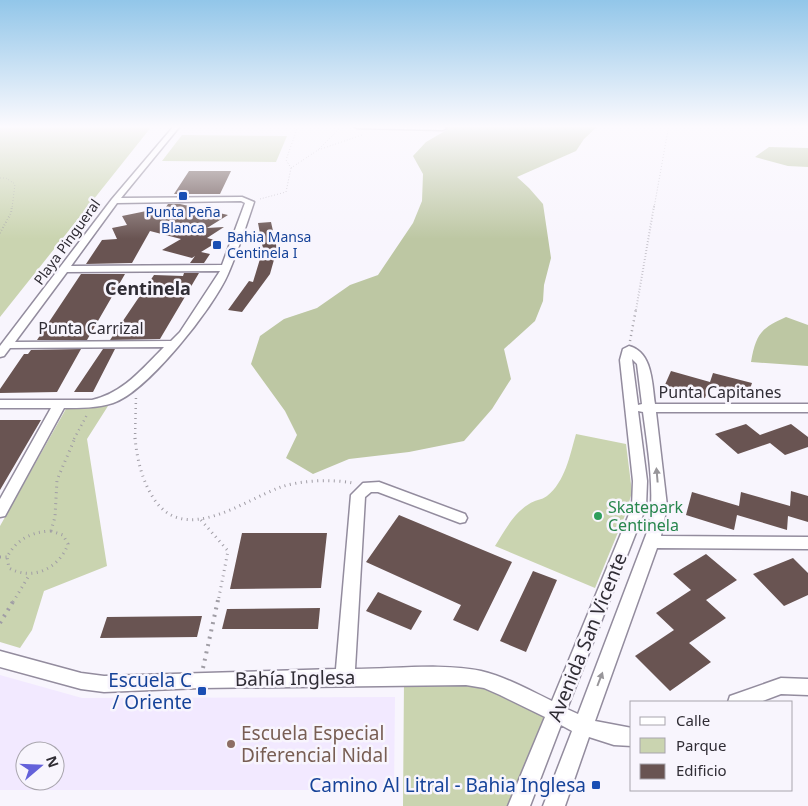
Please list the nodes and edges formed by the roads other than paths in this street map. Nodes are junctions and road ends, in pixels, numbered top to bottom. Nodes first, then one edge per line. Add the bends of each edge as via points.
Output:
1 (146, 164) edge
2 (115, 201) junction
3 (226, 268) junction
4 (65, 269) junction
5 (175, 344) junction
6 (3, 349) edge
7 (0, 404) edge
8 (59, 405) junction
9 (632, 408) junction
10 (648, 408) junction
11 (808, 408) edge
12 (0, 512) edge
13 (460, 518) dead end
14 (652, 542) junction
15 (808, 543) edge
16 (0, 659) edge
17 (345, 677) junction
18 (808, 687) edge
19 (740, 701) edge
20 (557, 713) junction
21 (583, 725) junction
22 (630, 736) edge
23 (520, 806) edge
24 (554, 806) edge

1 - 2 street, Playa Pingueral
2 - 3 street via 248,200 250,202
2 - 4 street, Playa Pingueral
3 - 4 street
3 - 5 street
4 - 6 street, Playa Pingueral
5 - 6 street, Punta Carrizal
5 - 8 street via 140,378 109,400
7 - 8 street
8 - 12 street
9 - 10 street, Punta Capitanes
9 - 10 street, Avenida San Vicente via 626,360 629,349 643,363
9 - 20 street, Avenida San Vicente via 640,481 639,507
10 - 11 street, Punta Capitanes
14 -> 10 street, Avenida San Vicente via 660,506
13 - 17 street via 379,487 373,486 358,495
14 - 15 street
21 -> 14 street, Avenida San Vicente
16 - 17 street, Bahía Inglesa via 104,684
17 - 20 street, Bahía Inglesa via 441,676 488,681
18 - 19 street via 781,686
20 - 21 street, Bahía Inglesa
20 - 23 street, Avenida San Vicente
21 - 22 street, Bahía Inglesa
21 - 24 street, Avenida San Vicente

